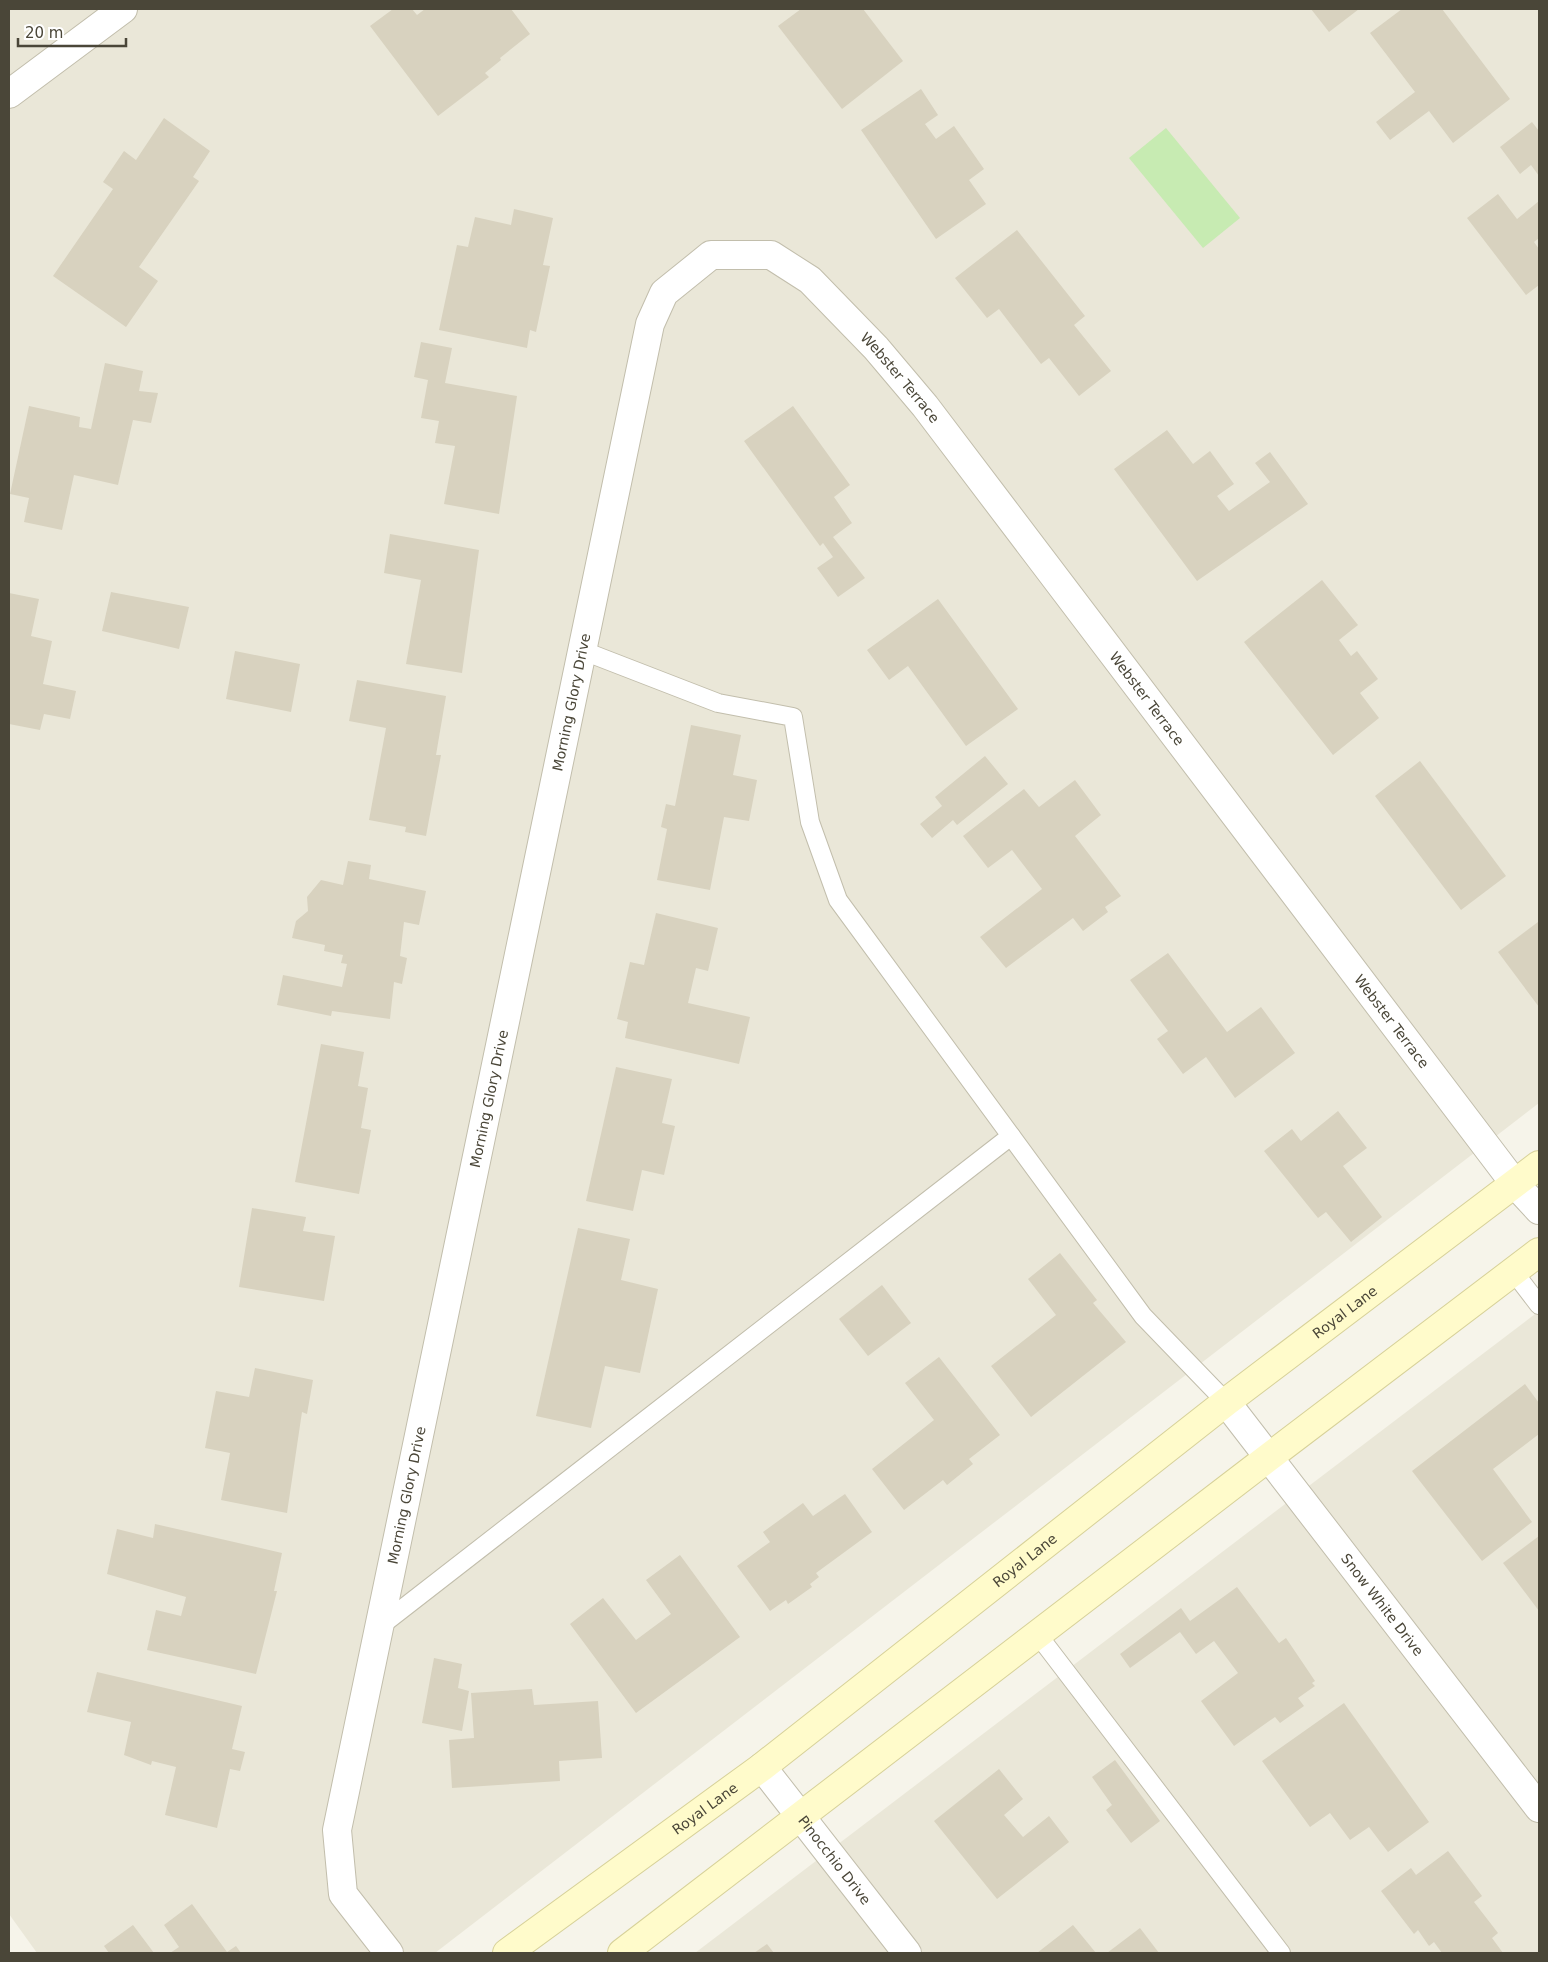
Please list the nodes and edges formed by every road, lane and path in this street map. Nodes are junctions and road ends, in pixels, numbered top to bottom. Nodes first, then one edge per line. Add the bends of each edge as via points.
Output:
1 (123, 9) edge
2 (9, 94) edge
3 (711, 255) joint
4 (581, 650) junction
5 (1011, 1136) junction
6 (1539, 1165) edge
7 (1515, 1184) junction
8 (1539, 1210) edge
9 (1539, 1252) edge
10 (1513, 1272) junction
11 (1539, 1305) edge
12 (1226, 1402) junction
13 (1269, 1457) junction
14 (379, 1627) junction
15 (1038, 1635) junction
16 (762, 1766) junction
17 (1539, 1808) edge
18 (802, 1816) junction
19 (389, 1953) edge
20 (507, 1953) edge
21 (622, 1953) edge
22 (907, 1953) edge
23 (1281, 1953) edge

1 - 2 street
3 - 4 street, Morning Glory Drive via 664,293 650,324
3 - 7 street, Webster Terrace via 771,255 810,280 876,348 925,406
4 - 5 lane via 718,703 794,717 810,822 838,900
4 - 14 street, Morning Glory Drive
5 - 12 lane via 1143,1316
5 - 14 lane
6 - 7 main road, Royal Lane
7 - 8 street, Webster Terrace
7 - 12 main road, Royal Lane
9 - 10 main road
10 - 11 lane
10 - 13 main road
12 - 13 street, Snow White Drive
12 - 16 main road, Royal Lane
13 - 15 main road
13 - 17 street, Snow White Drive
14 - 19 street, Morning Glory Drive via 337,1830 344,1894
15 - 18 main road
15 - 23 lane
16 - 18 street, Pinocchio Drive
16 - 20 main road, Royal Lane
18 - 21 main road
18 - 22 street, Pinocchio Drive

